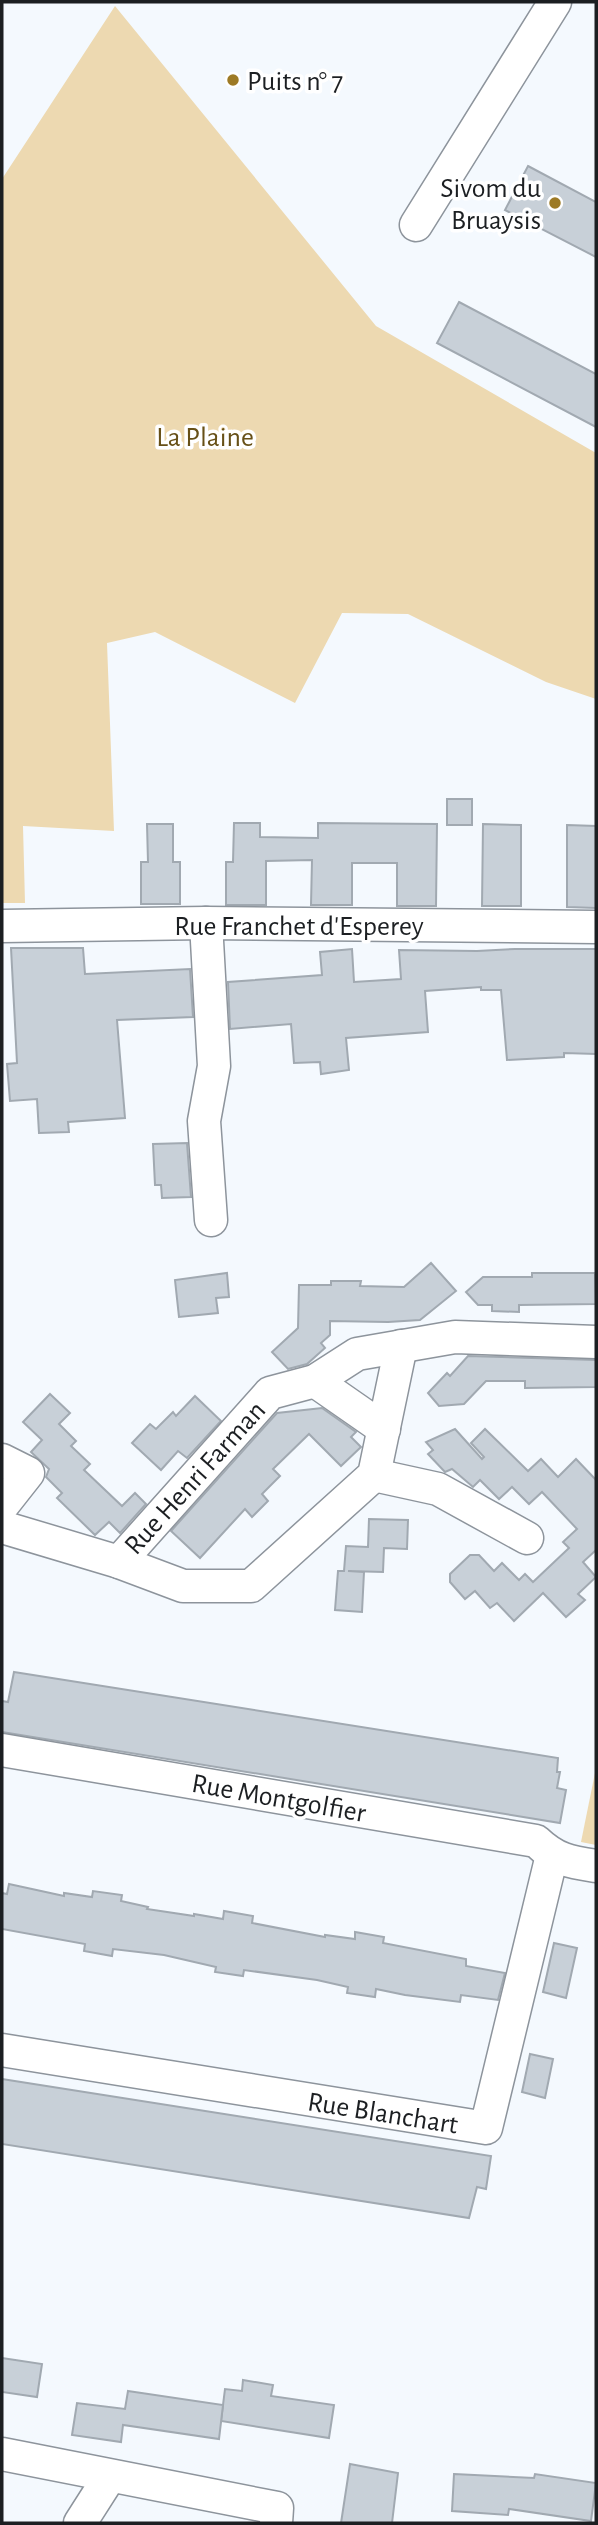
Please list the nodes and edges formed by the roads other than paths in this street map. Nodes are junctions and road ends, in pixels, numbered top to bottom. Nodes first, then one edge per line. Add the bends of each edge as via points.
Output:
1 (555, 2) edge
2 (416, 225) dead end
3 (206, 923) junction
4 (2, 926) edge
5 (596, 927) edge
6 (211, 1220) dead end
7 (596, 1342) edge
8 (401, 1346) junction
9 (315, 1381) junction
10 (384, 1429) junction
11 (2, 1460) edge
12 (374, 1475) junction
13 (2, 1506) edge
14 (2, 1527) edge
15 (527, 1538) dead end
16 (119, 1562) junction
17 (2, 1750) edge
18 (552, 1855) junction
19 (596, 1866) edge
20 (2, 2050) edge
21 (2, 2454) edge
22 (110, 2476) junction
23 (80, 2523) edge
24 (276, 2523) edge

1 - 2 street
3 - 4 street, Rue Franchet d'Esperey
3 - 5 street, Rue Franchet d'Esperey
3 - 6 street via 214,1066 204,1121
7 - 8 street via 455,1338
8 - 9 street via 357,1354
8 - 10 street
9 - 10 street
9 - 16 street, Rue Henri Farman via 270,1393
10 - 12 street
11 - 13 street via 28,1473
12 - 15 street via 438,1489
12 - 16 street via 251,1586 183,1586
14 - 16 street
17 - 18 street, Rue Montgolfier via 536,1841
18 - 19 street, Rue Montgolfier
18 - 20 street, Rue Blanchart via 486,2128
21 - 22 street
22 - 23 street
22 - 24 street via 277,2508

